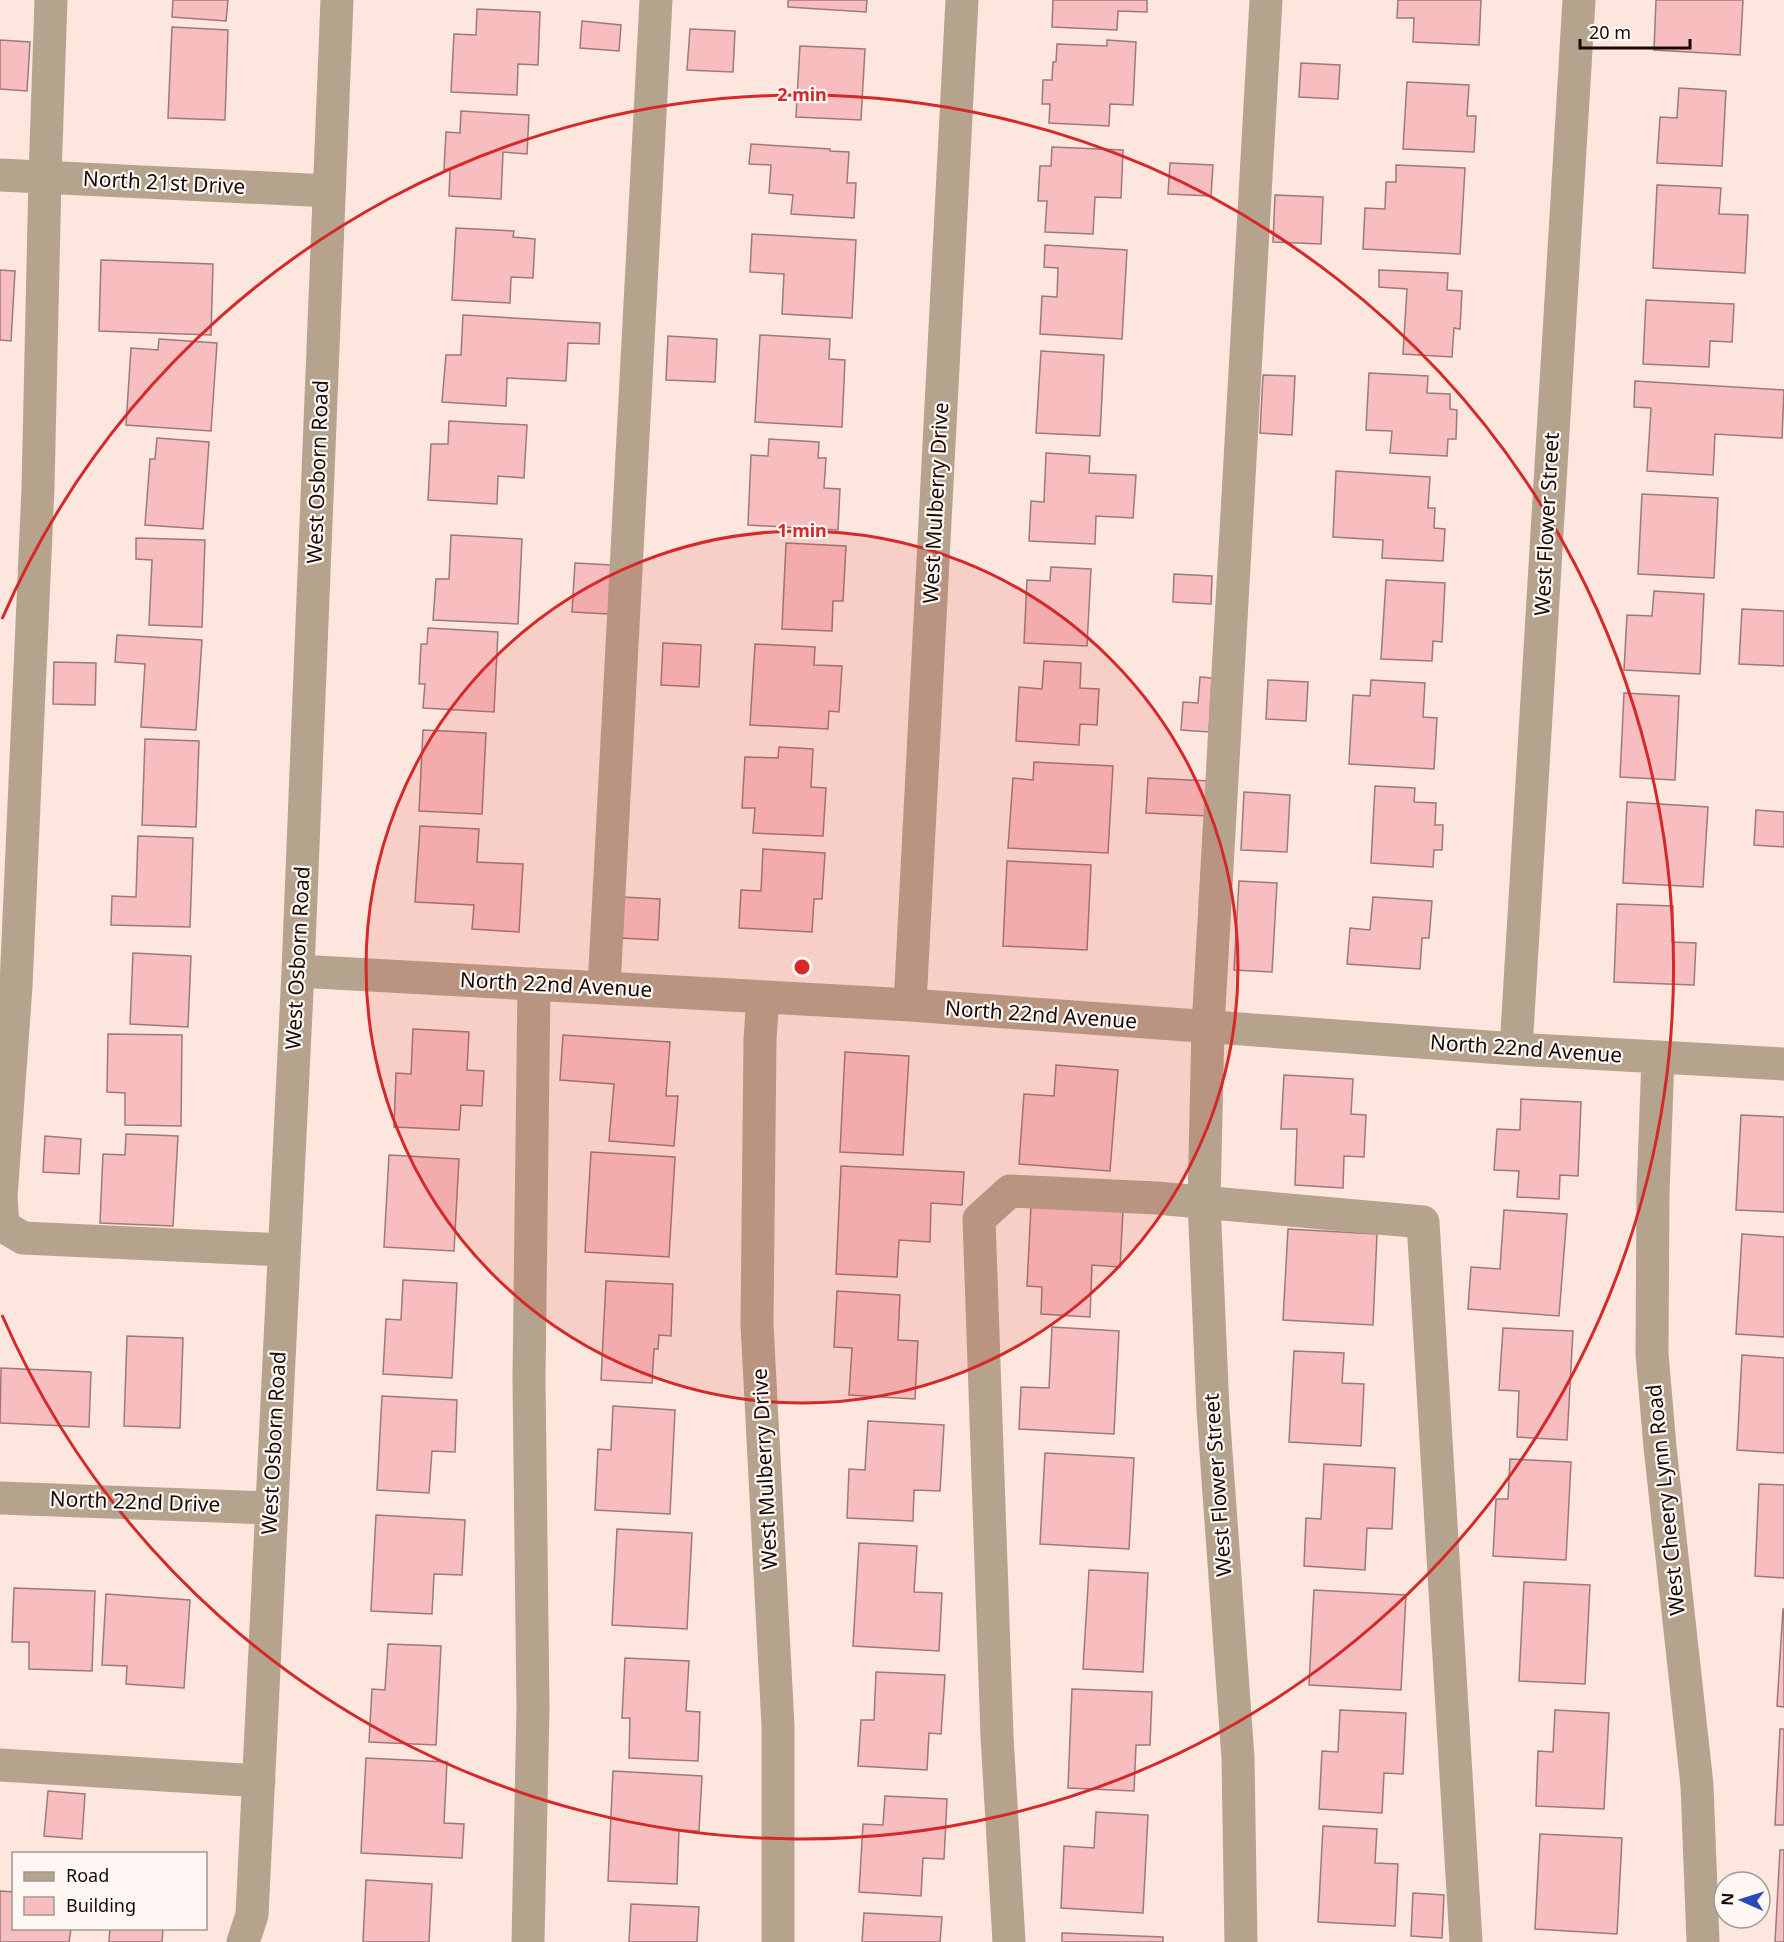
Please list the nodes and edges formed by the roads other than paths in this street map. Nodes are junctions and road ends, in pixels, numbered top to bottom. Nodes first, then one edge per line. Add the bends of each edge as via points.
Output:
1 (51, 0) edge
2 (337, 0) edge
3 (656, 0) edge
4 (962, 0) edge
5 (1266, 0) edge
6 (1579, 0) edge
7 (0, 175) edge
8 (45, 177) junction
9 (329, 191) junction
10 (298, 970) junction
11 (534, 984) junction
12 (604, 988) junction
13 (763, 997) junction
14 (910, 1005) junction
15 (1208, 1027) junction
16 (1516, 1048) junction
17 (1658, 1057) junction
18 (1784, 1064) edge
19 (1203, 1202) junction
20 (284, 1250) junction
21 (0, 1498) edge
22 (271, 1508) junction
23 (0, 1765) edge
24 (259, 1781) junction
25 (253, 1933) edge
26 (528, 1942) edge
27 (778, 1942) edge
28 (1009, 1942) edge
29 (1241, 1942) edge
30 (1466, 1942) edge
31 (1703, 1942) edge

1 - 8 street
2 - 9 street, West Osborn Road
3 - 12 street
4 - 14 street, West Mulberry Drive
5 - 15 street, West Flower Street
6 - 16 street, West Flower Street
7 - 8 street, North 21st Drive
8 - 9 street, North 21st Drive
8 - 20 street via 39,488 16,986 1,1197 3,1226 23,1238
9 - 10 street, West Osborn Road
10 - 11 street, North 22nd Avenue
10 - 20 street, West Osborn Road
11 - 12 street, North 22nd Avenue
11 - 26 street via 529,1379 533,1709
12 - 13 street, North 22nd Avenue
13 - 14 street, North 22nd Avenue
13 - 27 street, West Mulberry Drive via 757,1324 778,1726
14 - 15 street, North 22nd Avenue
15 - 16 street, North 22nd Avenue
15 - 19 street, West Flower Street
16 - 17 street, North 22nd Avenue
17 - 18 street, North 22nd Avenue
17 - 31 street, West Cheery Lynn Road via 1652,1354 1697,1785
19 - 28 street via 1010,1191 979,1219 997,1736
19 - 29 street, West Flower Street via 1213,1410 1238,1758
19 - 30 street via 1423,1222
20 - 22 street, West Osborn Road
21 - 22 street, North 22nd Drive
22 - 24 street, West Osborn Road
23 - 24 street
24 - 25 street, West Osborn Road

